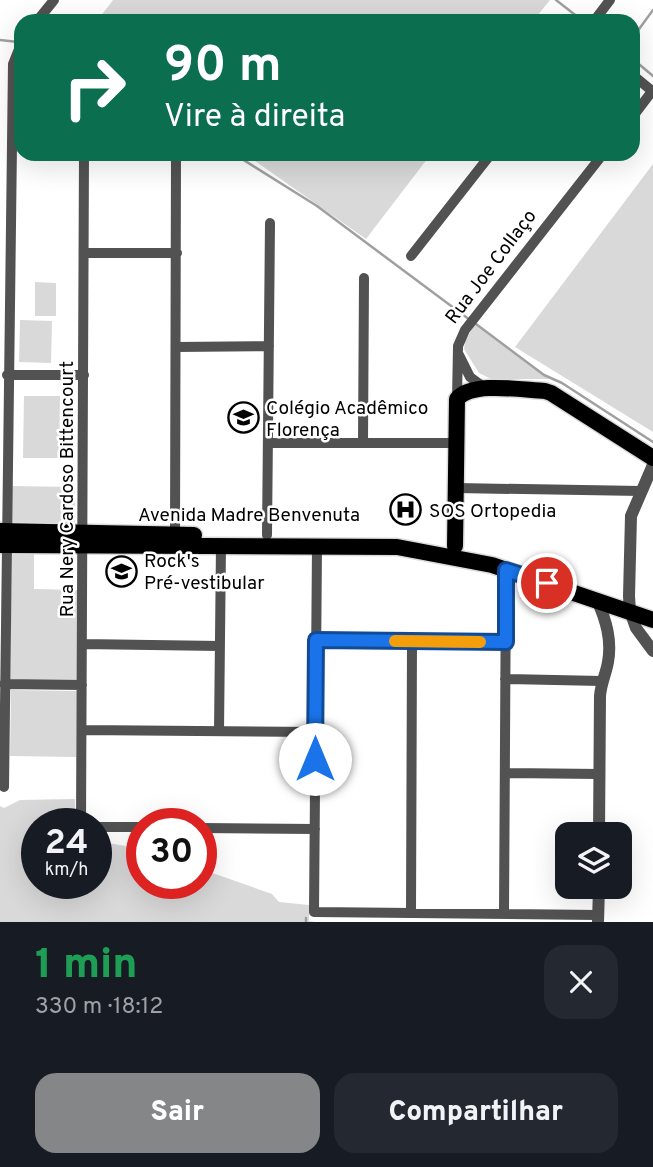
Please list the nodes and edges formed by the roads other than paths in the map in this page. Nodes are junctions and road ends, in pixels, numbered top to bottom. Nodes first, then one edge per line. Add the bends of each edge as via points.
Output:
1 (54, 0) edge
2 (610, 0) edge
3 (43, 14) edge
4 (599, 14) edge
5 (14, 61) edge
6 (653, 91) edge
7 (640, 107) edge
8 (84, 161) edge
9 (176, 161) edge
10 (486, 161) edge
11 (597, 161) edge
12 (270, 223) dead end
13 (84, 253) junction
14 (177, 253) junction
15 (411, 256) dead end
16 (364, 278) dead end
17 (4, 344) edge
18 (269, 346) junction
19 (176, 347) junction
20 (457, 353) junction
21 (7, 375) junction
22 (84, 375) junction
23 (486, 389) junction
24 (457, 398) junction
25 (363, 442) junction
26 (268, 443) junction
27 (456, 443) junction
28 (653, 458) edge
29 (653, 465) edge
30 (456, 488) junction
31 (641, 491) junction
32 (175, 534) junction
33 (267, 535) junction
34 (3, 538) edge
35 (83, 539) junction
36 (221, 545) junction
37 (317, 546) junction
38 (455, 546) junction
39 (499, 567) junction
40 (597, 600) junction
41 (630, 611) junction
42 (653, 620) edge
43 (2, 636) edge
44 (316, 640) junction
45 (412, 641) junction
46 (506, 642) junction
47 (82, 645) junction
48 (220, 646) junction
49 (653, 651) edge
50 (505, 679) junction
51 (601, 681) junction
52 (4, 684) junction
53 (82, 685) junction
54 (2, 730) edge
55 (82, 730) junction
56 (219, 731) junction
57 (316, 732) junction
58 (505, 773) junction
59 (599, 774) junction
60 (4, 788) dead end
61 (81, 808) edge
62 (599, 822) edge
63 (217, 828) edge
64 (315, 829) junction
65 (598, 899) edge
66 (411, 913) junction
67 (504, 914) junction
68 (598, 919) edge

1 - 3 street
2 - 4 street
5 - 17 street
6 - 7 street
8 - 13 street, Rua Nery Cardoso Bittencourt
9 - 14 street
10 - 15 street
11 - 20 street, Rua Joe Collaço via 471,321
12 - 18 street
13 - 14 street
13 - 22 street, Rua Nery Cardoso Bittencourt
14 - 19 street
16 - 25 street
17 - 21 street
18 - 19 street
18 - 26 street
19 - 32 street
20 - 23 street via 470,377
20 - 24 street, Rua Joe Collaço
21 - 22 street
21 - 34 street
22 - 35 street, Rua Nery Cardoso Bittencourt
23 - 24 main road via 466,391
23 - 28 main road via 551,393
24 - 27 main road, Rua Joe Collaço
25 - 26 street
25 - 27 street
26 - 33 street
27 - 30 main road, Rua Joe Collaço
29 - 31 street
30 - 31 street
30 - 38 main road, Rua Joe Collaço
31 - 41 street via 631,516
32 - 33 main road, Avenida Madre Benvenuta
32 - 35 main road, Avenida Madre Benvenuta
33 - 38 main road, Avenida Madre Benvenuta via 383,536
34 - 35 main road, Avenida Madre Benvenuta
34 - 43 street
35 - 36 main road, Avenida Madre Benvenuta
35 - 47 street, Rua Nery Cardoso Bittencourt
36 - 37 main road, Avenida Madre Benvenuta
36 - 48 street
37 - 39 main road, Avenida Madre Benvenuta via 397,547
37 - 44 street
38 - 39 main road, Avenida Madre Benvenuta
39 - 40 main road, Avenida Madre Benvenuta
39 - 46 street
40 - 41 main road, Avenida Madre Benvenuta
40 - 51 street via 609,636 608,664
41 - 42 main road, Avenida Madre Benvenuta
41 - 49 street
43 - 52 street
44 - 45 street
44 - 57 street
45 - 46 street
45 - 66 street
46 - 50 street
47 - 48 street
47 - 53 street, Rua Nery Cardoso Bittencourt
48 - 56 street
50 - 51 street
50 - 58 street
51 - 59 street
52 - 53 street
52 - 54 street
53 - 55 street, Rua Nery Cardoso Bittencourt
54 - 60 street
55 - 56 street
55 - 61 street, Rua Nery Cardoso Bittencourt
56 - 57 street
57 - 64 street
58 - 59 street
58 - 67 street
59 - 62 street
63 - 64 street
64 - 66 street via 314,912
65 - 68 street
66 - 67 street
67 - 68 street

